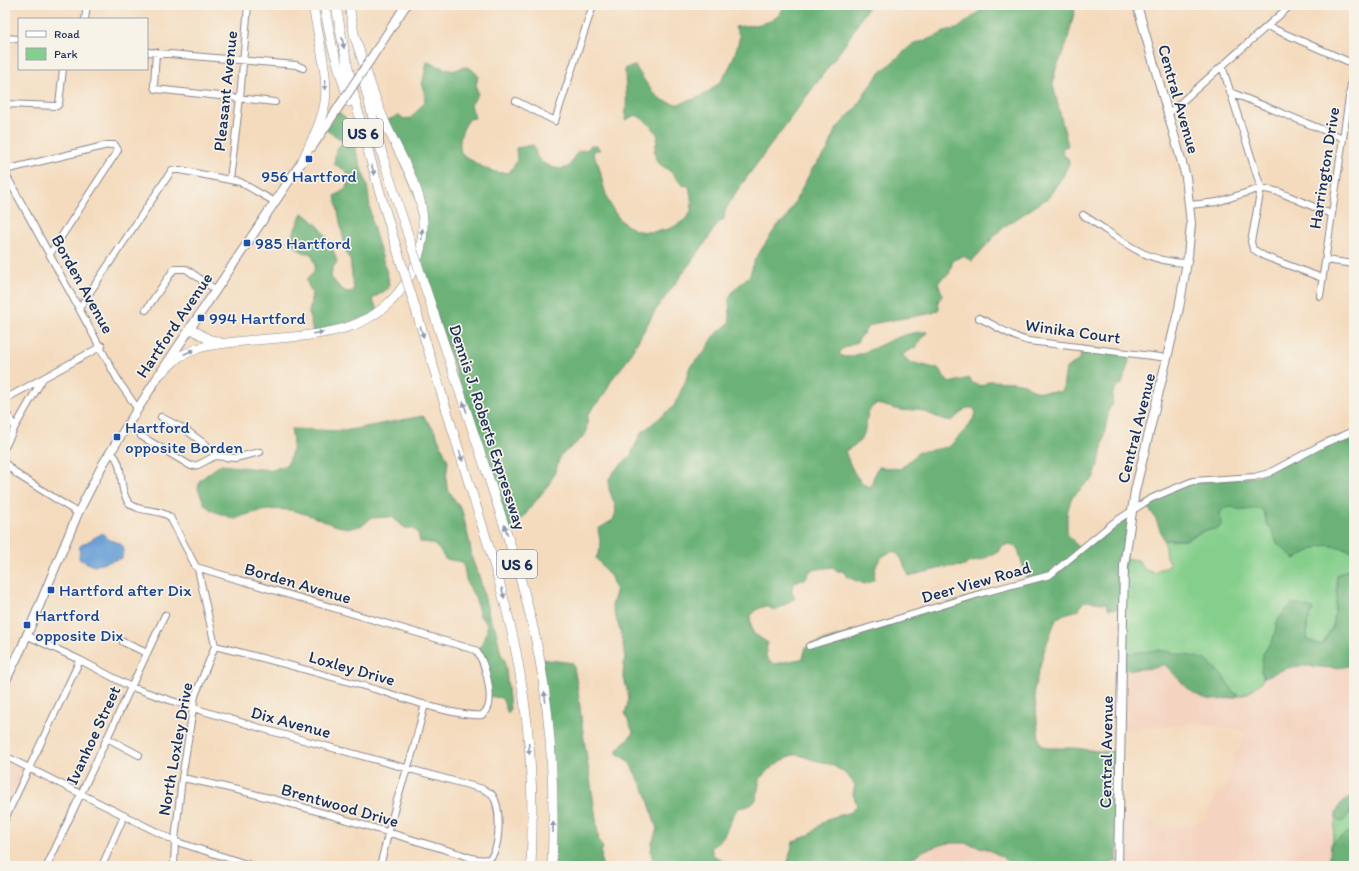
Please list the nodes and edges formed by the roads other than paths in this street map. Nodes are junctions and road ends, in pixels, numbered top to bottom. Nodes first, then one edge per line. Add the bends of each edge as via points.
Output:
1 (86, 5) edge
2 (248, 5) edge
3 (313, 5) edge
4 (324, 5) edge
5 (336, 5) edge
6 (349, 5) edge
7 (406, 5) edge
8 (593, 5) edge
9 (1137, 5) edge
10 (1291, 5) edge
11 (85, 18) edge
12 (1267, 26) junction
13 (354, 35) junction
14 (5, 38) edge
15 (18, 39) edge
16 (148, 52) edge
17 (156, 52) junction
18 (243, 60) junction
19 (1354, 63) edge
20 (1222, 66) junction
21 (303, 68) dead end
22 (63, 70) edge
23 (1230, 92) junction
24 (240, 98) junction
25 (516, 101) dead end
26 (275, 102) dead end
27 (5, 104) edge
28 (1169, 113) junction
29 (1343, 138) junction
30 (366, 148) junction
31 (302, 162) junction
32 (5, 172) edge
33 (230, 180) junction
34 (1261, 188) junction
35 (275, 202) junction
36 (1190, 205) junction
37 (1331, 214) junction
38 (1083, 215) dead end
39 (50, 254) junction
40 (1325, 260) junction
41 (1187, 263) junction
42 (1354, 264) edge
43 (1322, 278) junction
44 (216, 290) junction
45 (1320, 296) dead end
46 (80, 307) junction
47 (146, 310) dead end
48 (979, 318) dead end
49 (190, 328) junction
50 (231, 343) junction
51 (102, 346) junction
52 (1168, 358) junction
53 (42, 379) junction
54 (160, 380) junction
55 (5, 399) edge
56 (137, 408) junction
57 (5, 411) edge
58 (161, 417) dead end
59 (15, 427) junction
60 (1354, 431) edge
61 (141, 436) dead end
62 (5, 447) edge
63 (110, 452) junction
64 (260, 452) dead end
65 (215, 456) junction
66 (5, 463) edge
67 (1132, 510) junction
68 (78, 513) junction
69 (198, 569) junction
70 (164, 615) dead end
71 (26, 635) junction
72 (123, 642) dead end
73 (215, 646) junction
74 (809, 646) dead end
75 (147, 653) junction
76 (80, 660) junction
77 (5, 682) edge
78 (131, 687) junction
79 (425, 704) junction
80 (193, 708) junction
81 (482, 714) joint
82 (107, 738) junction
83 (139, 755) dead end
84 (5, 756) edge
85 (29, 769) junction
86 (406, 769) junction
87 (182, 778) junction
88 (80, 795) junction
89 (124, 816) junction
90 (5, 819) edge
91 (389, 833) junction
92 (175, 840) junction
93 (489, 859) joint
94 (47, 866) edge
95 (102, 866) edge
96 (174, 866) edge
97 (253, 866) edge
98 (380, 866) edge
99 (531, 866) edge
100 (552, 866) edge
101 (1118, 866) edge

1 - 11 street
2 - 18 street, Pleasant Avenue
3 -> 31 highway via 325,79 325,97 320,118
4 - 30 highway via 343,84
5 -> 30 highway, Dennis J. Roberts Expressway / US 6 via 346,63
6 - 13 highway, Dennis J. Roberts Expressway / US 6
7 - 31 main road, Hartford Avenue, bridge
8 - 25 street via 555,121
9 - 28 main road, Central Avenue
10 - 12 street
12 - 19 street
12 - 20 street
50 -> 13 highway via 329,331 360,322 378,313 395,298 415,266 423,229 419,197 380,112
100 -> 13 highway, Dennis J. Roberts Expressway / US 6, bridge via 553,804 549,739 543,682 530,618 510,541 378,140
14 - 15 street
16 - 17 street
17 - 18 street
17 - 24 street via 155,89
18 - 21 street via 296,65
18 - 24 street, Pleasant Avenue
19 - 29 street, Harrington Drive
20 - 23 street
20 - 28 street
22 - 27 street via 57,106
23 - 29 street
23 - 34 street
24 - 26 street
24 - 33 street, Pleasant Avenue
28 - 36 main road, Central Avenue via 1186,178
29 - 37 street, Harrington Drive
30 -> 99 highway, Dennis J. Roberts Expressway / US 6, bridge via 496,569 512,632 521,674 529,739
31 - 35 main road, Hartford Avenue
32 - 39 street, Borden Avenue
32 - 39 street via 108,146 115,145 118,150
33 - 35 street via 248,185
33 - 46 street via 172,170
34 - 36 street via 1217,202
34 - 37 street via 1279,192
34 - 43 street via 1251,242 1253,249 1264,256
35 - 44 main road, Hartford Avenue
36 - 41 main road, Central Avenue
37 - 40 street, Harrington Drive
38 - 41 street via 1144,255 1169,262
39 - 46 street, Borden Avenue
40 - 42 street
40 - 43 street, Harrington Drive
41 - 52 main road, Central Avenue
43 - 45 street, Harrington Drive
44 - 47 street via 186,269 174,269
44 - 49 main road, Hartford Avenue
46 - 51 street, Borden Avenue
48 - 52 street, Winika Court via 1012,336 1028,341
49 - 50 highway via 212,341
49 - 54 main road, Hartford Avenue
54 -> 50 highway via 176,359 190,351 205,346
51 - 53 street
51 - 56 street, Borden Avenue via 119,382
52 - 67 main road, Central Avenue
53 - 55 street
53 - 59 street
54 - 56 main road, Hartford Avenue
56 - 63 main road, Hartford Avenue
57 - 59 street
58 - 65 street via 186,430 214,451
59 - 62 street
60 - 67 street, Deer View Road via 1323,444 1269,473 1254,477 1193,481
61 - 65 street via 191,466
63 - 68 main road, Hartford Avenue
63 - 69 street via 117,459 122,487 130,504 170,517 193,564
64 - 65 street via 235,458
66 - 68 street via 18,475
67 - 74 street, Deer View Road via 1050,576 986,592
67 - 101 main road, Central Avenue via 1124,566
68 - 71 main road, Hartford Avenue
69 - 73 street
69 - 81 street, Borden Avenue via 475,650 483,661 489,700 488,708
70 - 75 street, Ivanhoe Street
71 - 76 street, Dix Avenue
71 - 77 main road, Hartford Avenue
72 - 75 street
73 - 79 street, Loxley Drive
73 - 80 street, North Loxley Drive via 198,686
75 - 78 street, Ivanhoe Street
76 - 78 street, Dix Avenue
76 - 85 street
78 - 80 street, Dix Avenue
78 - 82 street, Ivanhoe Street
79 - 81 street, Loxley Drive via 470,715
79 - 86 street
80 - 86 street, Dix Avenue
80 - 87 street, North Loxley Drive
82 - 83 street
82 - 88 street, Ivanhoe Street
84 - 85 street
85 - 88 street
85 - 90 street
86 - 91 street
86 - 93 street, Dix Avenue via 483,789 492,794 496,802 498,834 496,849
87 - 91 street, Brentwood Drive via 217,785
87 - 92 street, North Loxley Drive
88 - 89 street
88 - 94 street, Ivanhoe Street
89 - 92 street
89 - 95 street
91 - 93 street, Brentwood Drive via 470,858
91 - 98 street
92 - 96 street, North Loxley Drive
92 - 97 street

